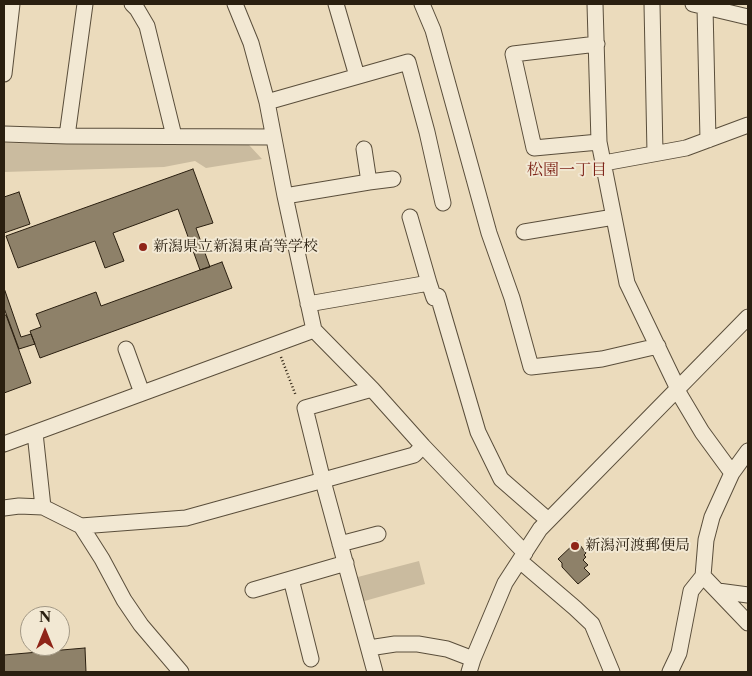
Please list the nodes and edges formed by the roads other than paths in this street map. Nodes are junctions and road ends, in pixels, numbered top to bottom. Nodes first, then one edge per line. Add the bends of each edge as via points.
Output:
1 (12, 4) edge
2 (85, 4) edge
3 (132, 4) edge
4 (234, 4) edge
5 (336, 4) edge
6 (422, 4) edge
7 (596, 4) edge
8 (652, 4) edge
9 (699, 5) edge
10 (748, 17) edge
11 (597, 44) junction
12 (4, 74) edge
13 (357, 76) junction
14 (267, 102) junction
15 (748, 125) edge
16 (4, 134) edge
17 (67, 136) junction
18 (174, 136) junction
19 (273, 136) junction
20 (708, 140) junction
21 (600, 142) junction
22 (364, 149) dead end
23 (655, 153) junction
24 (604, 162) junction
25 (393, 179) dead end
26 (369, 182) junction
27 (285, 196) junction
28 (443, 203) dead end
29 (410, 218) dead end
30 (614, 218) junction
31 (524, 232) dead end
32 (429, 283) junction
33 (308, 304) junction
34 (748, 317) edge
35 (314, 330) junction
36 (658, 346) junction
37 (126, 349) dead end
38 (678, 389) junction
39 (372, 390) junction
40 (142, 393) junction
41 (35, 433) junction
42 (4, 444) edge
43 (423, 446) junction
44 (747, 455) edge
45 (732, 473) junction
46 (323, 481) junction
47 (43, 507) junction
48 (4, 508) edge
49 (548, 520) junction
50 (81, 526) junction
51 (378, 534) dead end
52 (340, 544) junction
53 (522, 557) junction
54 (346, 564) junction
55 (703, 576) junction
56 (291, 579) junction
57 (252, 590) dead end
58 (718, 591) junction
59 (748, 595) edge
60 (748, 623) edge
61 (369, 648) junction
62 (311, 659) dead end
63 (471, 666) edge
64 (181, 672) edge
65 (375, 672) edge
66 (612, 672) edge
67 (670, 672) edge

1 - 12 street
2 - 17 street
3 - 18 street via 147,26
4 - 14 street via 251,43
5 - 13 street
6 - 36 street via 433,30 489,233 531,367 602,359
7 - 11 street
8 - 23 street
9 - 10 street
9 - 20 street
11 - 21 street
11 - 21 street via 513,54 534,148
13 - 14 street
13 - 28 street via 408,62
14 - 19 street
15 - 20 street
16 - 17 street
17 - 18 street
18 - 19 street
19 - 27 street
20 - 23 street via 686,148
21 - 24 street
22 - 26 street
23 - 24 street
24 - 30 street
25 - 26 street
26 - 27 street
27 - 33 street
29 - 32 street
30 - 31 street
30 - 36 street via 627,283
32 - 33 street
32 - 49 street via 434,298 438,296 478,432 501,479
33 - 35 street
34 - 38 street
35 - 39 street
35 - 40 street
36 - 38 street
37 - 40 street
38 - 45 street via 702,432
38 - 49 street
39 - 43 street
39 - 46 street via 305,408
40 - 41 street
41 - 42 street
41 - 47 street
43 - 46 street via 414,455
43 - 53 street
44 - 45 street
45 - 55 street via 712,517
46 - 50 street via 186,518
46 - 52 street
47 - 48 street
47 - 50 street
49 - 53 street
50 - 64 street via 141,625
51 - 52 street
52 - 54 street
53 - 63 street via 505,583
53 - 66 street via 592,624
54 - 56 street
54 - 61 street
55 - 58 street
55 - 67 street via 690,591 679,653
56 - 57 street
56 - 62 street
58 - 59 street
58 - 60 street
61 - 63 street via 418,644 448,649
61 - 65 street

